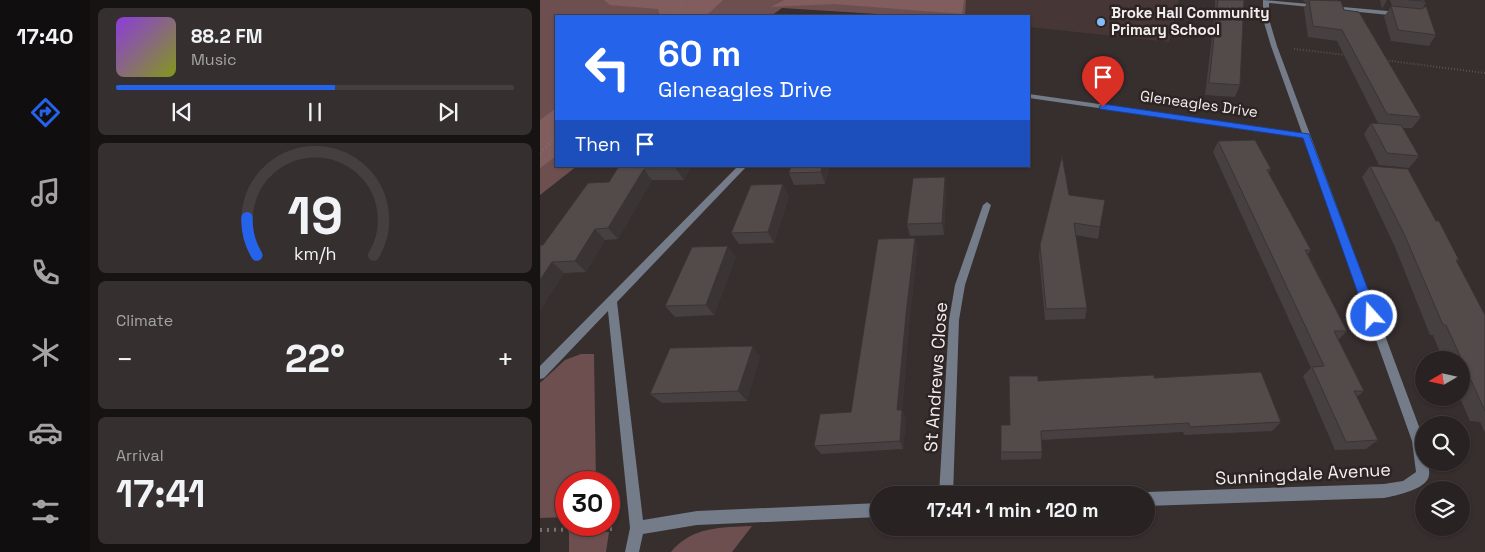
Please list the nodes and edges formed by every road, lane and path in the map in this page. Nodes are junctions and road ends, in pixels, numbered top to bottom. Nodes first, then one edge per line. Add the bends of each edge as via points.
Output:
1 (684, 0) edge
2 (1266, 0) edge
3 (674, 15) edge
4 (1407, 15) edge
5 (1274, 46) junction
6 (1350, 56) edge
7 (1379, 60) edge
8 (1485, 73) edge
9 (1030, 96) edge
10 (1306, 136) junction
11 (555, 138) edge
12 (540, 153) edge
13 (742, 167) edge
14 (987, 205) dead end
15 (612, 301) junction
16 (540, 374) edge
17 (946, 486) edge
18 (1155, 499) edge
19 (870, 510) edge
20 (637, 528) junction
21 (540, 530) edge
22 (632, 552) edge

1 - 3 path
2 - 4 street via 1389,10
2 - 5 street, Sunningdale Avenue via 1266,18
5 - 6 path
5 - 10 street, Sunningdale Avenue
7 - 8 path
9 - 10 street, Gleneagles Drive
10 - 18 street, Sunningdale Avenue via 1418,442 1423,475 1406,487 1384,490
11 - 12 path
13 - 15 street
14 - 17 street, St Andrews Close via 960,285 954,320
15 - 16 street
15 - 20 street
19 - 20 street via 697,518
20 - 21 path
20 - 22 street

